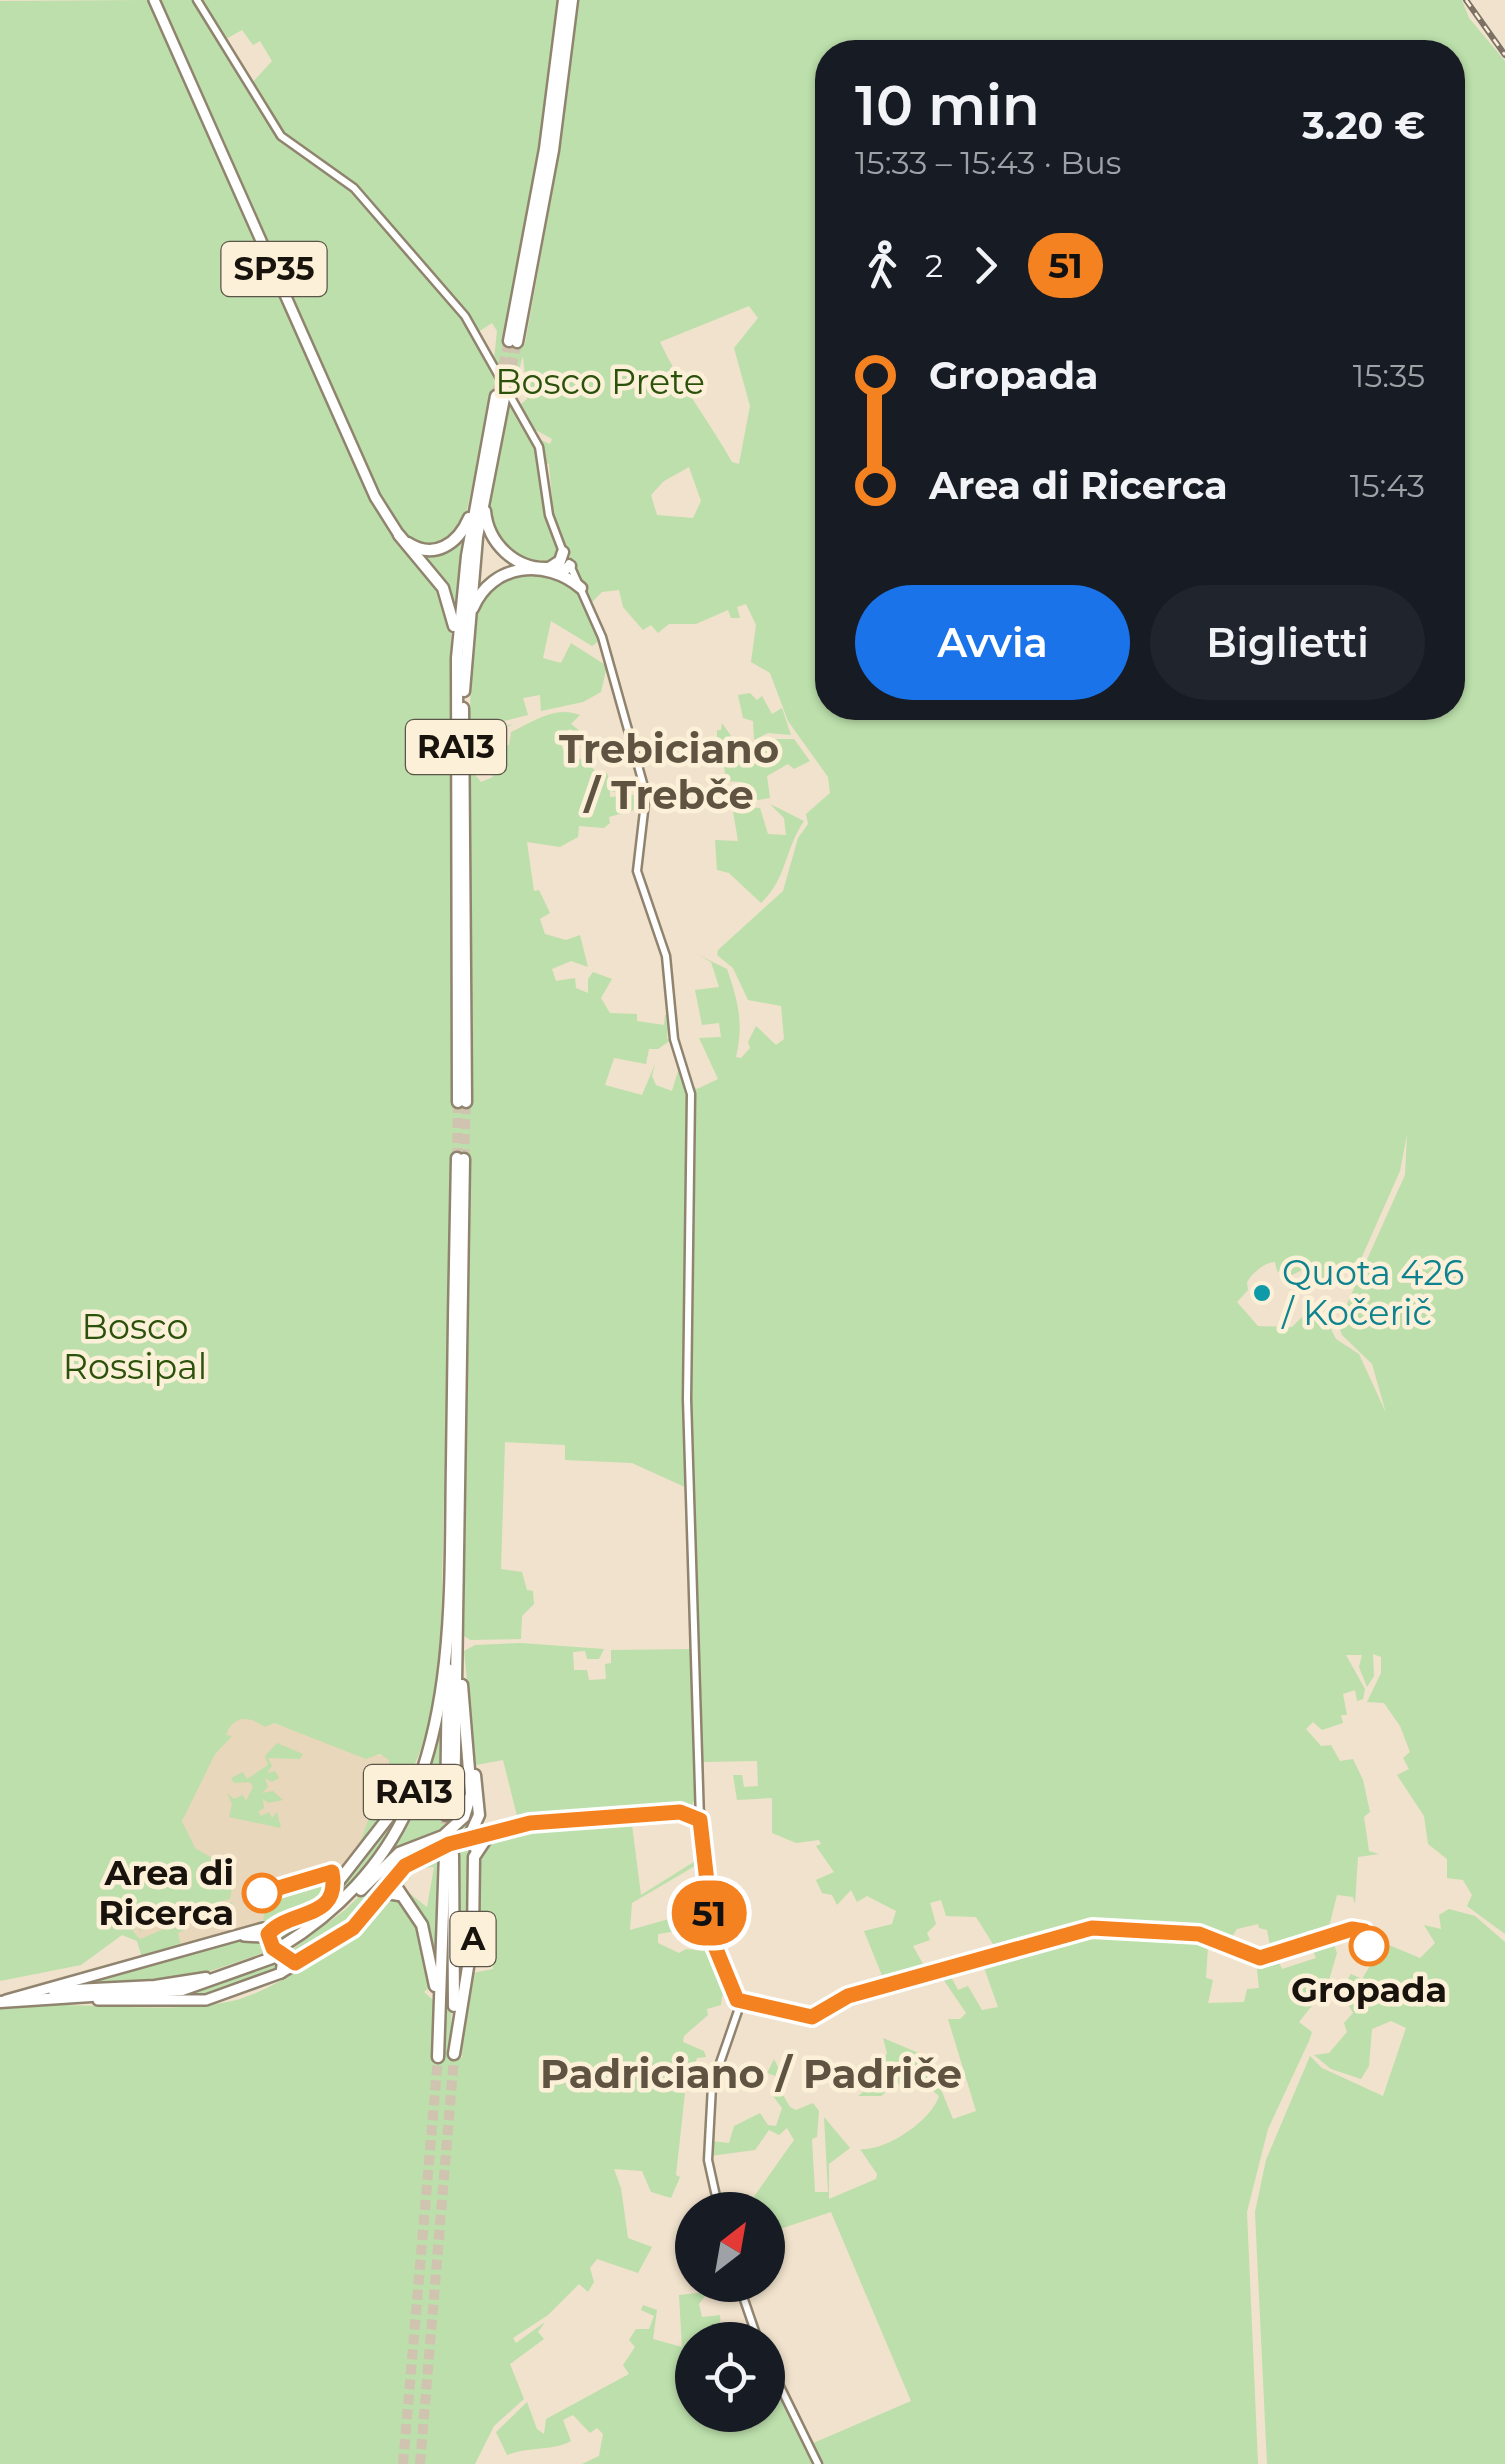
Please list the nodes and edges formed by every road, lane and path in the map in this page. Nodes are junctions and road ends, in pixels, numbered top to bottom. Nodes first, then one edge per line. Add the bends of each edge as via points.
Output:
1 (154, 0) edge
2 (196, 0) edge
3 (564, 0) edge
4 (572, 0) edge
5 (500, 397) tunnel mouth
6 (489, 450) junction
7 (399, 535) junction
8 (563, 552) joint
9 (540, 568) junction
10 (562, 568) junction
11 (581, 588) joint
12 (456, 724) junction
13 (464, 749) junction
14 (460, 1159) tunnel mouth
15 (453, 1586) junction
16 (466, 1737) junction
17 (424, 1763) junction
18 (700, 1798) junction
19 (680, 1812) junction
20 (479, 1816) junction
21 (700, 1816) junction
22 (495, 1829) junction
23 (469, 1837) junction
24 (476, 1849) junction
25 (392, 1879) junction
26 (335, 1886) dead end
27 (399, 1894) junction
28 (378, 1898) junction
29 (264, 1933) joint
30 (277, 1952) junction
31 (308, 1957) junction
32 (281, 1973) junction
33 (0, 2002) edge
34 (715, 2192) edge
35 (785, 2397) edge
36 (818, 2464) edge

1 - 7 main road, SP35 via 375,496
2 - 8 main road via 280,136 354,188 465,316 539,446 549,516
3 - 4 highway via 513,342 553,150
5 - 6 highway, RA13
6 - 7 highway via 456,540 429,551
6 - 9 highway via 488,529 505,552
6 - 12 highway, RA13 via 461,609
6 - 13 highway, RA13 via 467,624
7 - 12 highway via 438,580 452,612
8 - 10 highway
9 - 10 highway
9 - 13 highway via 502,575 475,602
10 - 11 highway
11 - 18 main road via 619,690 646,794 638,871 666,956 674,1039 691,1094 687,1398
12 - 13 highway, RA13 via 462,1102
14 - 15 highway, RA13
15 - 15 highway via 450,1816 447,1748
15 - 16 highway, RA13
15 - 17 highway, RA13
16 - 20 highway
16 - 30 highway, RA13 via 471,1794 460,1824 398,1853 341,1910
17 - 26 highway via 406,1797
17 - 30 highway, RA13 via 402,1819 368,1872
18 - 19 main road
18 - 21 main road
19 - 21 main road
19 - 22 main road
20 - 22 highway
20 - 23 highway
21 - 34 main road via 714,1944 739,2008 712,2086 708,2156
22 - 23 main road
22 - 24 highway
23 - 24 highway
23 - 25 main road via 417,1858
24 - 27 highway, A via 473,1936 454,2056 449,1854 438,2055 428,1942
25 - 27 highway, A
25 - 28 main road
27 - 28 highway
28 - 31 main road via 346,1935
29 - 30 main road
29 - 33 main road
30 - 31 main road via 295,1963
30 - 32 main road
30 - 33 highway, RA13 via 231,1976 182,1990
31 - 32 main road
32 - 33 main road via 206,2000
35 - 36 main road

